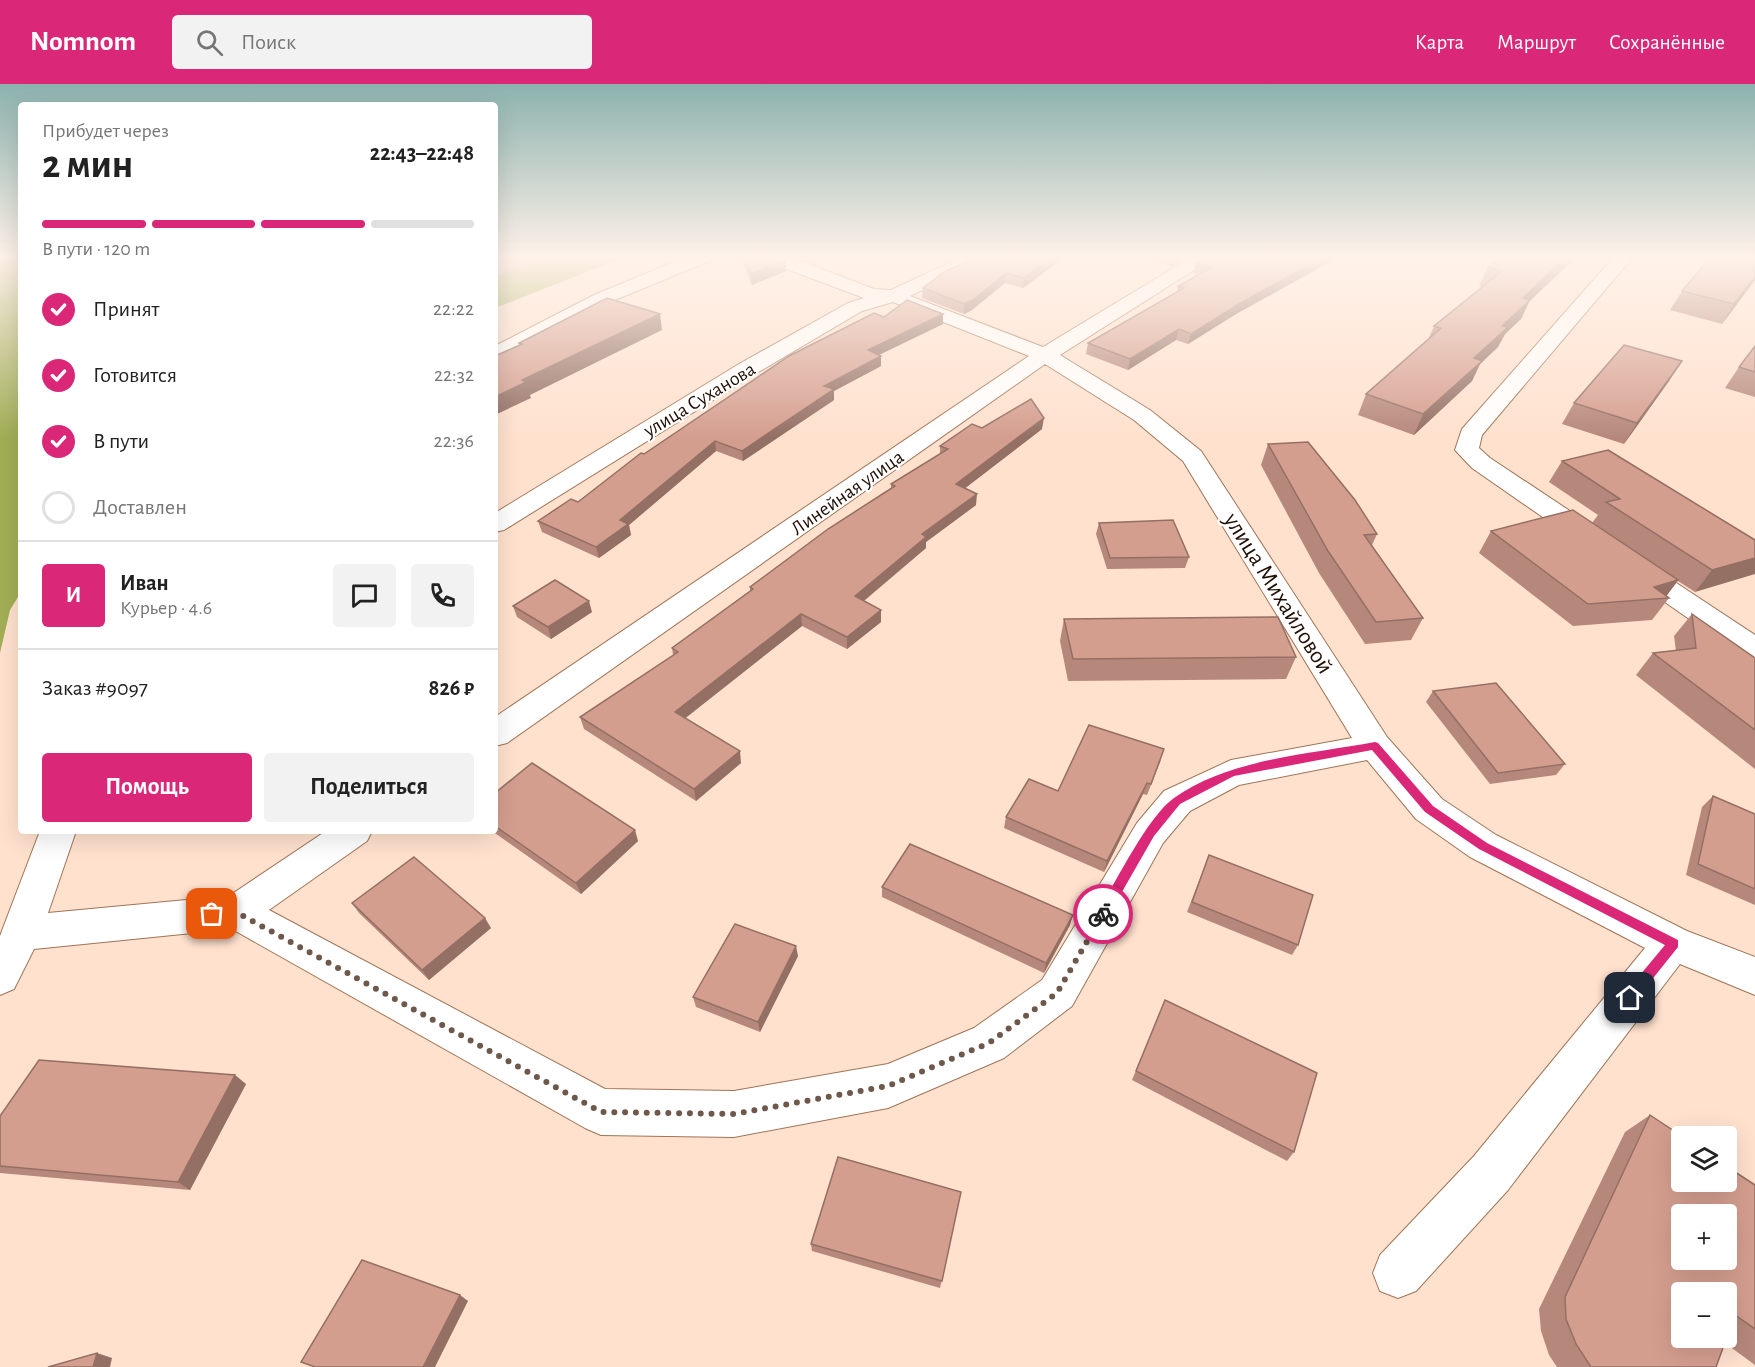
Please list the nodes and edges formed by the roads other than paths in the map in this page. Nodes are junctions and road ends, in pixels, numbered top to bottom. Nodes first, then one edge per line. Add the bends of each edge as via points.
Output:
1 (565, 318) edge
2 (836, 318) edge
3 (950, 318) edge
4 (1106, 318) edge
5 (1571, 318) edge
6 (498, 352) edge
7 (1045, 355) junction
8 (498, 522) edge
9 (1755, 650) edge
10 (498, 732) edge
11 (1375, 746) junction
12 (57, 834) edge
13 (350, 834) edge
14 (236, 912) junction
15 (22, 933) junction
16 (1673, 943) junction
17 (0, 976) edge
18 (1755, 976) edge
19 (1398, 1273) dead end

1 - 6 street
2 - 8 street, улица Суханова
3 - 7 street, улица Михайловой
4 - 7 street, Линейная улица
5 - 9 street via 1470,434 1467,450 1480,463
7 - 10 street, Линейная улица
7 - 11 street, улица Михайловой via 1142,415 1192,456
11 - 14 street via 1231,772 1177,801 1150,833 1057,993 989,1043 888,1086 734,1114 601,1112
11 - 16 street, улица Михайловой via 1429,809 1483,846
12 - 15 street
13 - 14 street
14 - 15 street
15 - 17 street
16 - 18 street, улица Михайловой
16 - 19 street via 1491,1173

